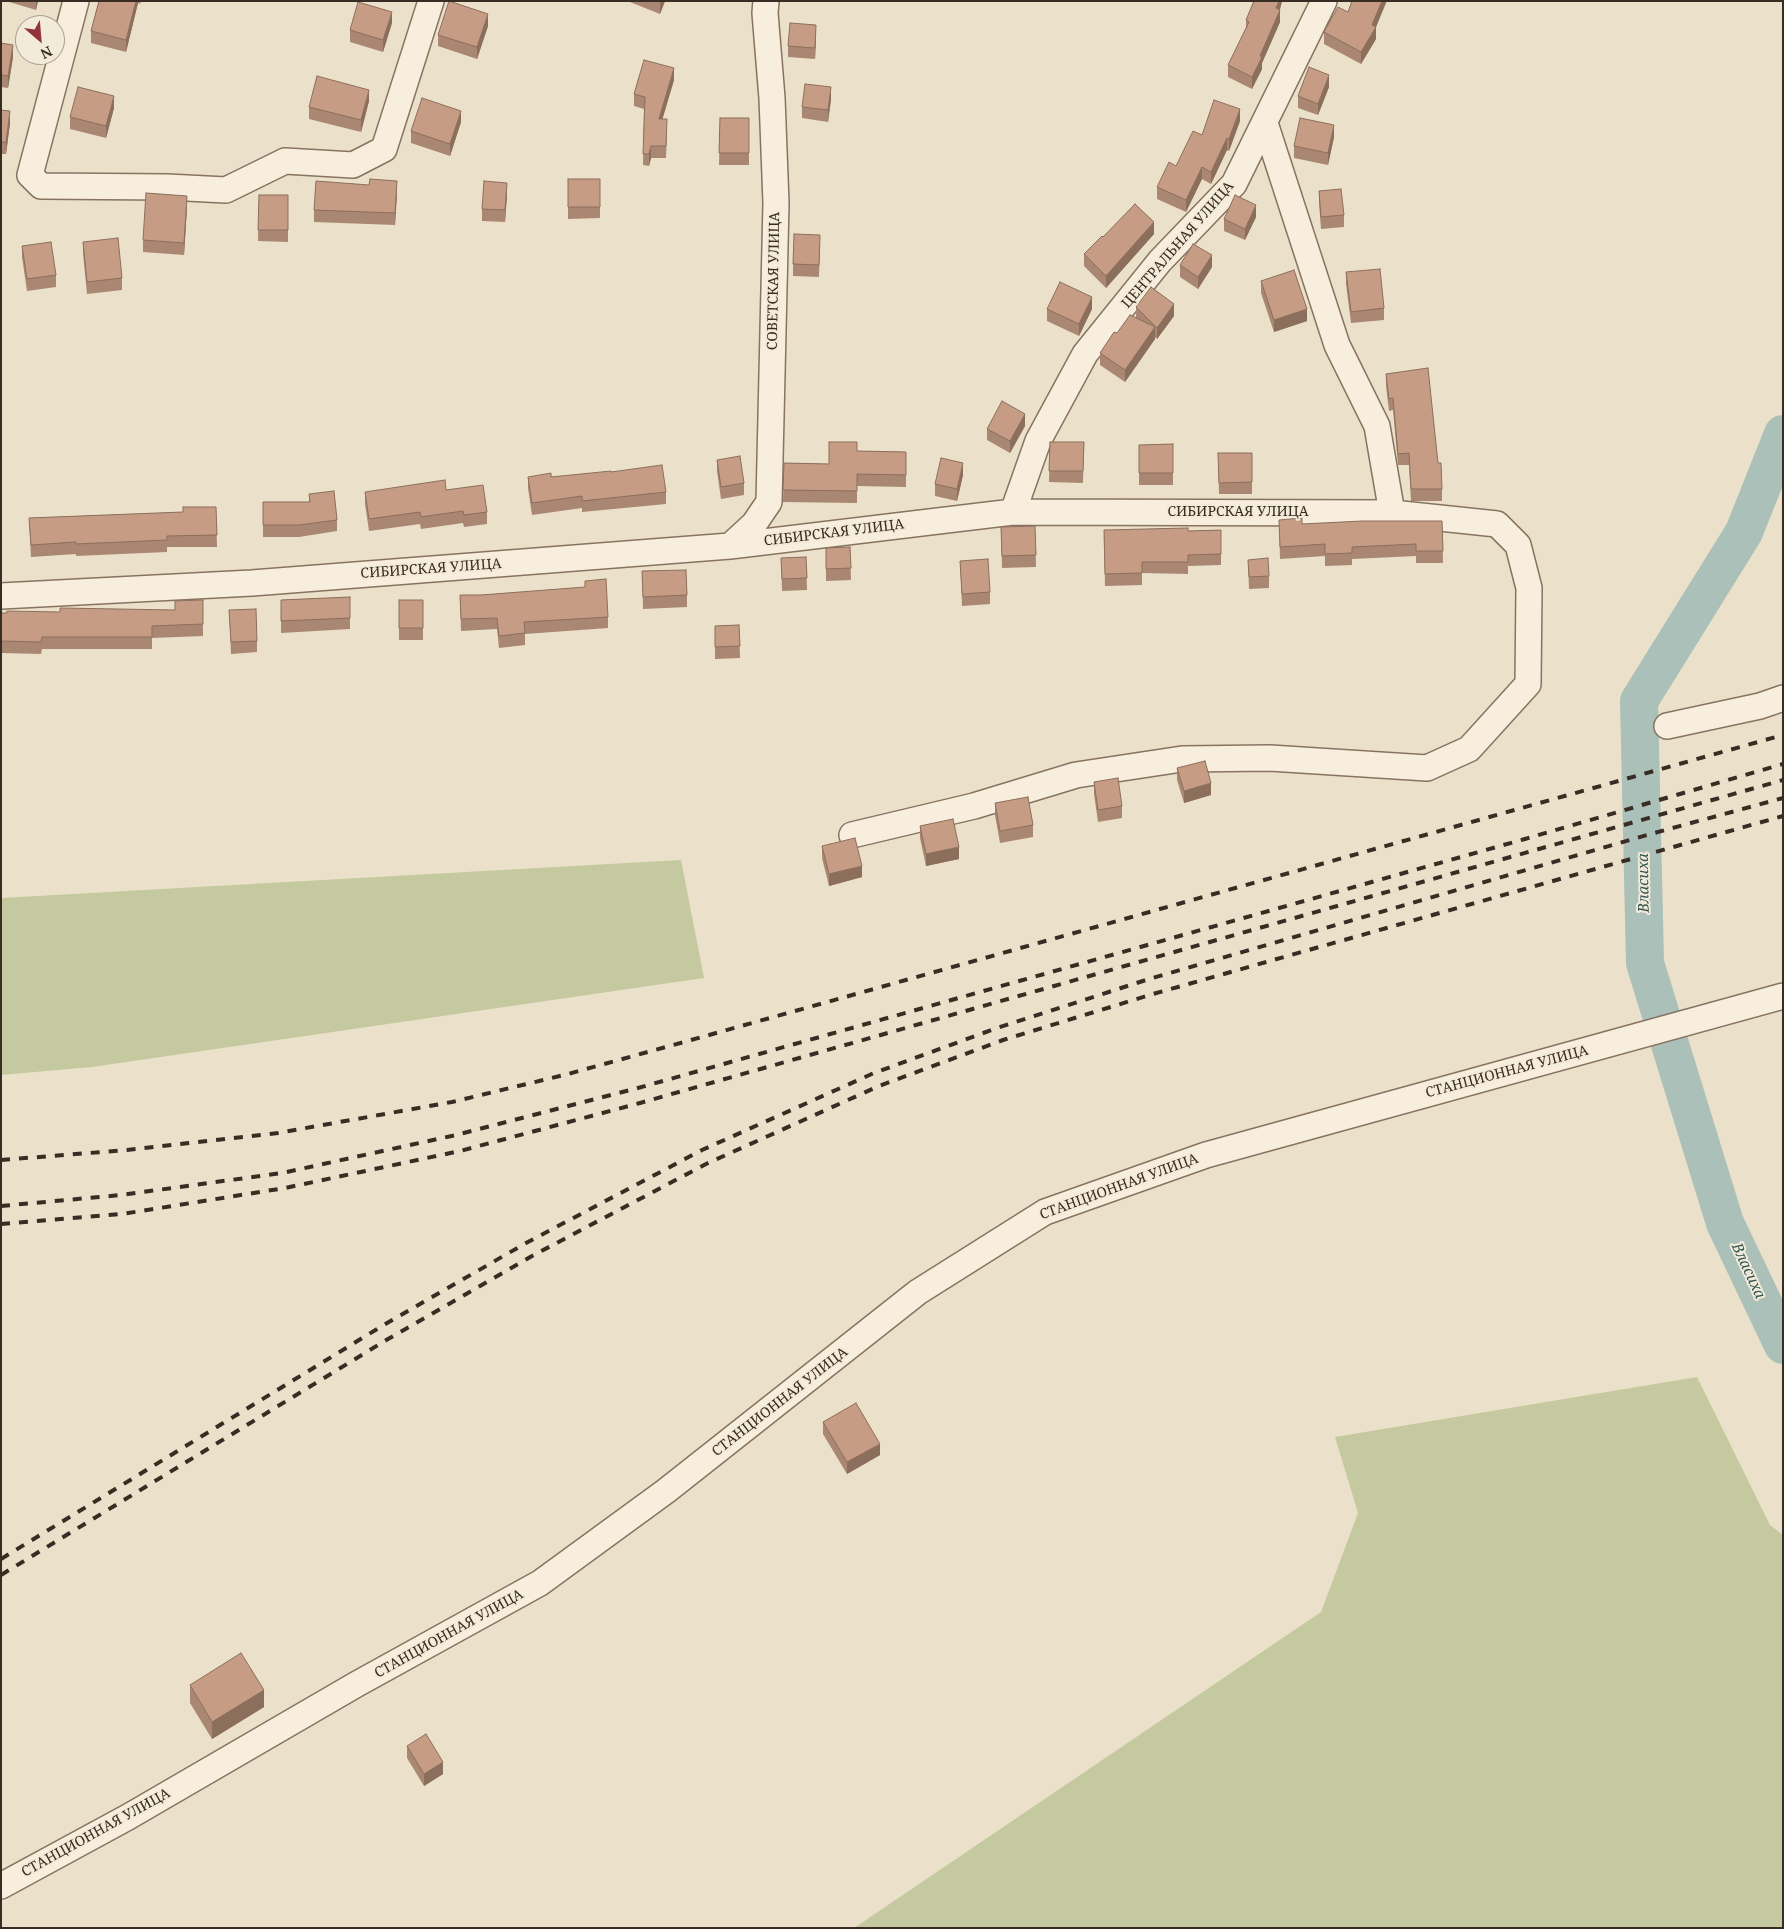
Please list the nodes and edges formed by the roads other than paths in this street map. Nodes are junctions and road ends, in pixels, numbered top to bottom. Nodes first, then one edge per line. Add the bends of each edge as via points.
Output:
1 (76, 1) edge
2 (430, 1) edge
3 (766, 1) edge
4 (1324, 1) edge
5 (1265, 123) junction
6 (1013, 512) junction
7 (1392, 513) junction
8 (730, 546) junction
9 (1, 596) edge
10 (1783, 698) edge
11 (1667, 726) dead end
12 (852, 835) dead end
13 (1783, 996) edge
14 (1, 1886) edge

1 - 2 street via 30,175 41,186 226,190 285,161 353,165 384,149
3 - 8 street, СОВЕТСКАЯ УЛИЦА via 764,13 772,98 776,203 769,502 754,524
4 - 5 street, ЦЕНТРАЛЬНАЯ УЛИЦА
5 - 6 street, ЦЕНТРАЛЬНАЯ УЛИЦА via 1234,184 1160,261 1085,354 1038,441
5 - 7 street via 1337,344 1377,426
6 - 7 street, СИБИРСКАЯ УЛИЦА
6 - 8 street, СИБИРСКАЯ УЛИЦА
7 - 12 street, СИБИРСКАЯ УЛИЦА via 1497,524 1518,545 1529,588 1528,684 1469,749 1427,768 1270,758 1182,759 1076,775 974,806
8 - 9 street, СИБИРСКАЯ УЛИЦА via 252,583
10 - 11 street
13 - 14 street, СТАНЦИОННАЯ УЛИЦА via 1206,1155 1044,1212 918,1292 666,1491 540,1584

